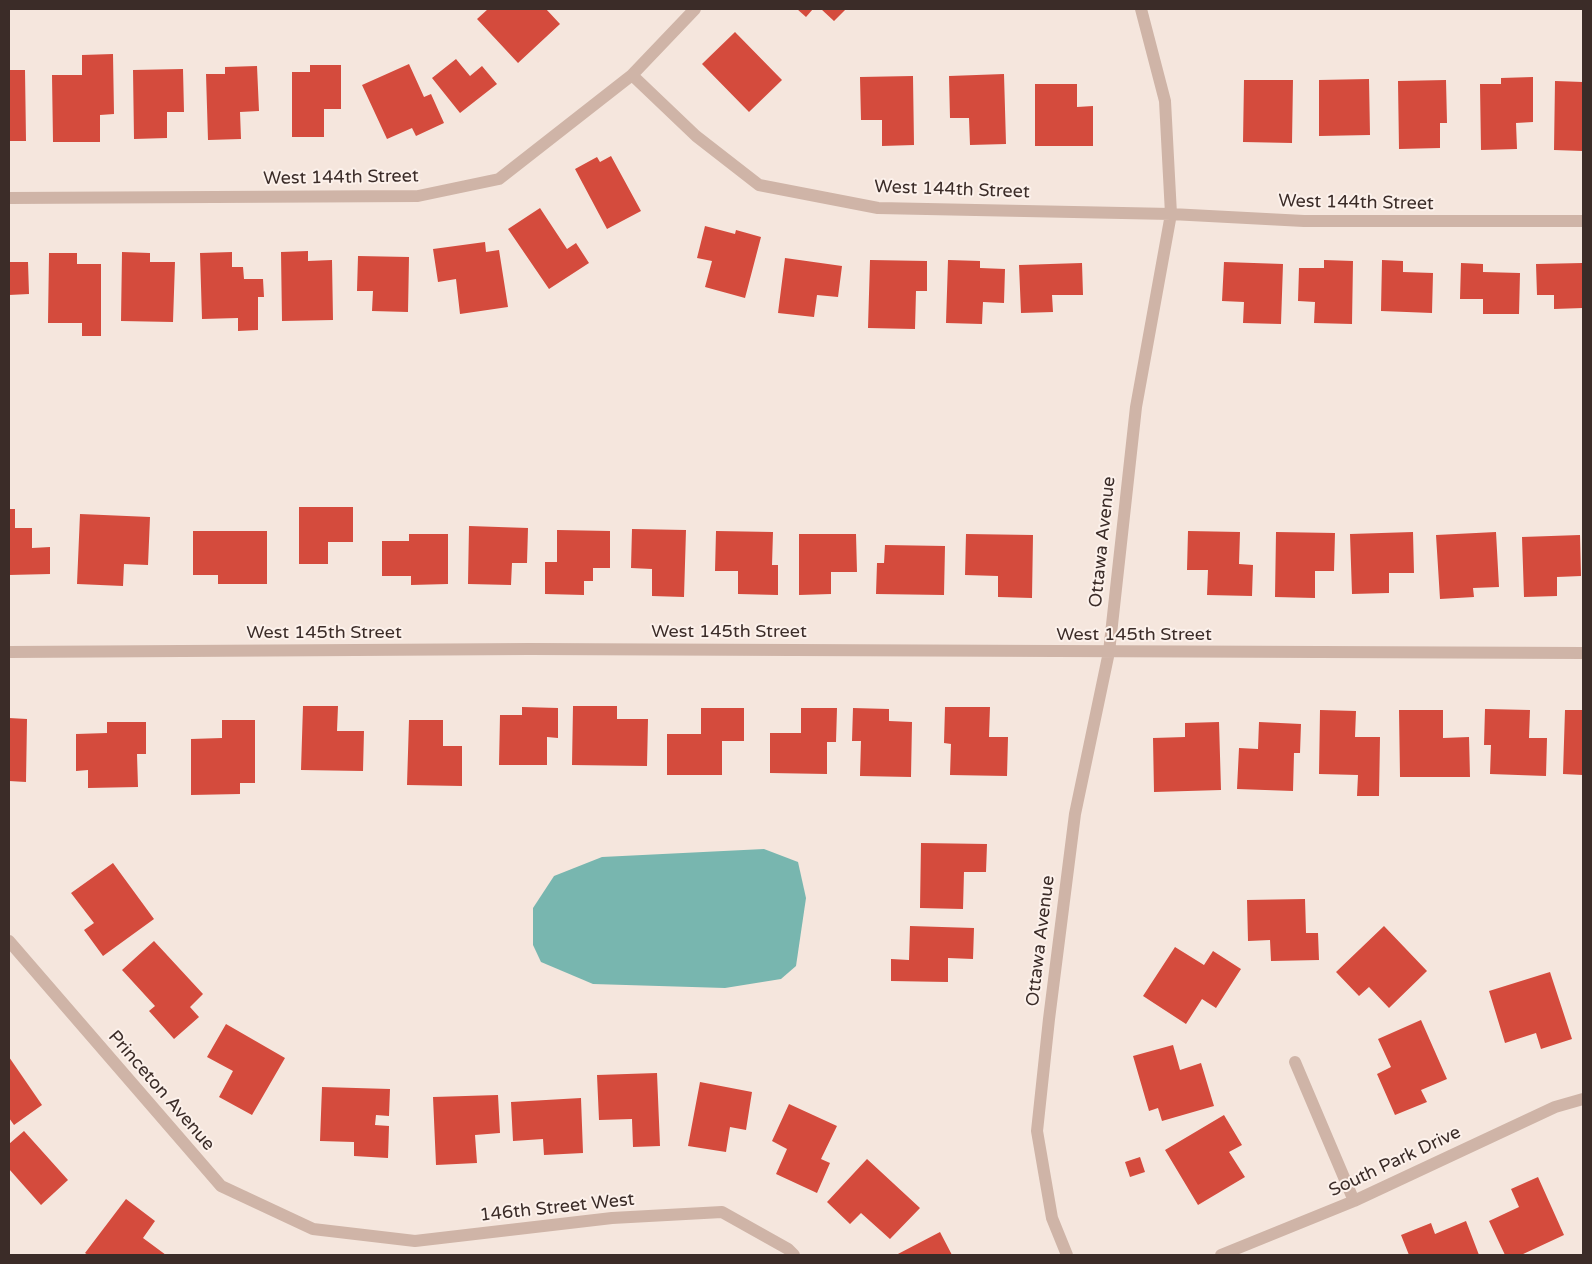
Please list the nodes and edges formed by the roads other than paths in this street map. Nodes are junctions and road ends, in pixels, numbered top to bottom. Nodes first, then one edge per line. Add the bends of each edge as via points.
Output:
1 (695, 9) edge
2 (1141, 9) edge
3 (632, 75) junction
4 (9, 198) edge
5 (1171, 214) junction
6 (1583, 221) edge
7 (9, 652) edge
8 (1108, 652) junction
9 (1583, 653) edge
10 (9, 940) edge
11 (1295, 1062) dead end
12 (1583, 1099) edge
13 (1354, 1201) junction
14 (313, 1229) joint
15 (794, 1255) edge
16 (1067, 1255) edge
17 (1221, 1255) edge

1 - 3 street
2 - 5 street, Ottawa Avenue via 1165,101
3 - 4 street, West 144th Street via 499,179 418,196
3 - 5 street, West 144th Street via 696,136 759,185 878,208
5 - 6 street, West 144th Street via 1304,221
5 - 8 street, Ottawa Avenue via 1136,407
7 - 8 street, West 145th Street via 539,649
8 - 9 street, West 145th Street
8 - 16 street, Ottawa Avenue via 1075,814 1037,1131 1052,1218
10 - 14 street, Princeton Avenue via 221,1186
11 - 13 street
12 - 13 street, South Park Drive via 1555,1107
13 - 17 street, South Park Drive
14 - 15 street, 146th Street West via 415,1241 612,1218 722,1212

